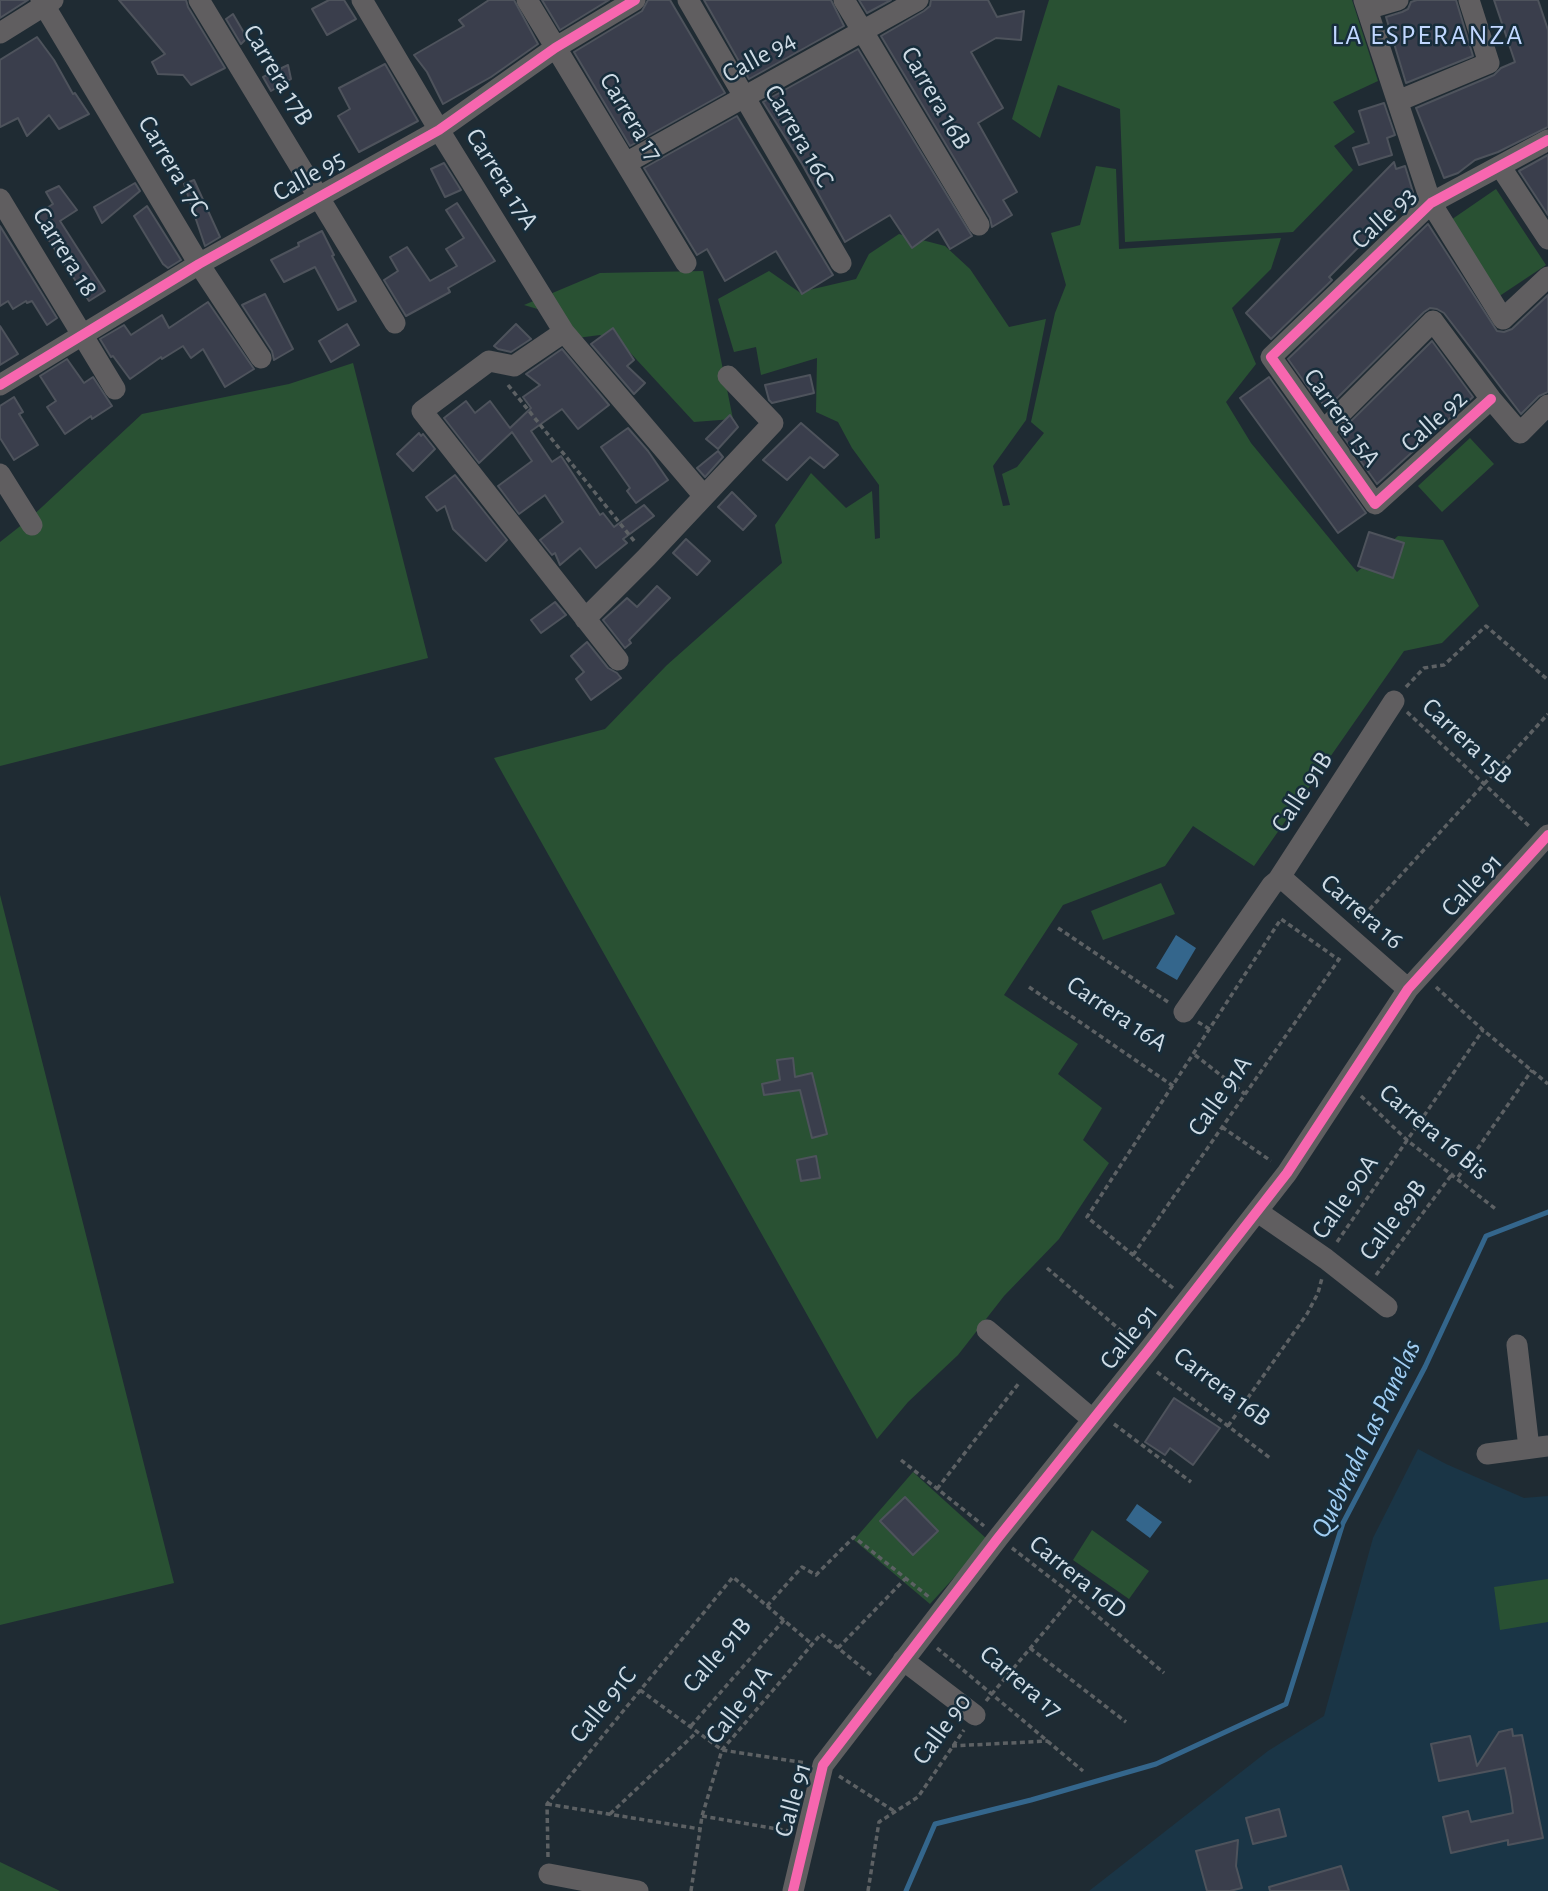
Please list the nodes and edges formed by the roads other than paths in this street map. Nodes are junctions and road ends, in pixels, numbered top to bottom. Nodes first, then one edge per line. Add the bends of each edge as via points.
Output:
1 (199, 0) edge
2 (362, 0) edge
3 (527, 0) edge
4 (635, 0) edge
5 (688, 0) edge
6 (844, 0) edge
7 (918, 0) edge
8 (1398, 0) edge
9 (1469, 0) edge
10 (46, 2) edge
11 (1365, 4) edge
12 (864, 31) junction
13 (0, 33) edge
14 (555, 48) junction
15 (744, 97) junction
16 (1398, 101) junction
17 (439, 130) junction
18 (1548, 141) edge
19 (626, 163) junction
20 (1500, 166) junction
21 (319, 196) junction
22 (0, 199) edge
23 (1431, 203) junction
24 (979, 225) dead end
25 (1548, 239) edge
26 (686, 263) dead end
27 (199, 264) junction
28 (841, 264) dead end
29 (1548, 277) edge
30 (394, 323) dead end
31 (564, 331) junction
32 (83, 335) junction
33 (1271, 357) joint
34 (261, 358) dead end
35 (728, 376) dead end
36 (0, 385) edge
37 (115, 389) dead end
38 (1492, 399) junction
39 (1548, 405) edge
40 (1323, 431) junction
41 (0, 474) edge
42 (703, 495) junction
43 (1375, 504) joint
44 (32, 525) dead end
45 (585, 619) junction
46 (618, 660) dead end
47 (1394, 701) road end
48 (1546, 837) edge
49 (1278, 880) junction
50 (1415, 981) junction
51 (1184, 1012) road end
52 (1258, 1212) junction
53 (1387, 1307) dead end
54 (987, 1330) dead end
55 (1517, 1345) dead end
56 (1095, 1415) junction
57 (1538, 1447) edge
58 (1487, 1454) dead end
59 (903, 1660) junction
60 (975, 1715) road end
61 (549, 1874) road end
62 (638, 1891) edge
63 (793, 1891) edge

1 - 21 street, Carrera 17B
2 - 17 street, Carrera 17A
3 - 14 street, Carrera 17
4 - 14 street, Calle 95
5 - 15 street, Carrera 16C
6 - 12 street, Carrera 16B
7 - 12 street, Calle 94
8 - 11 street
9 - 16 street via 1489,64
10 - 13 street
10 - 27 street, Carrera 17C
11 - 16 street
12 - 15 street, Calle 94
12 - 24 street, Carrera 16B
14 - 17 street, Calle 95
14 - 19 street, Carrera 17
15 - 19 street, Calle 94
15 - 28 street, Carrera 16C
16 - 23 street
17 - 21 street, Calle 95
17 - 31 street, Carrera 17A
18 - 20 street, Calle 93
19 - 26 street, Carrera 17
20 - 23 street, Calle 93
20 - 25 street
21 - 27 street, Calle 95
21 - 30 street, Carrera 17B
22 - 32 street, Carrera 18
23 - 29 street via 1503,319
23 - 33 street, Calle 93
27 - 32 street, Calle 95
27 - 34 street, Carrera 17C
31 - 42 street, Carrera 17A
31 - 45 street via 514,366 489,361 422,411
32 - 36 street, Calle 95
32 - 37 street, Carrera 18
33 - 40 street, Carrera 15A
35 - 42 street via 773,423
38 - 39 street via 1520,433
38 - 40 street via 1433,321
38 - 43 street, Calle 92
40 - 43 street, Carrera 15A
41 - 44 street
42 - 45 street
45 - 46 street
47 - 49 street, Calle 91B
48 - 50 street, Calle 91
49 - 50 street, Carrera 16 via 1284,880 1346,935
49 - 51 street, Calle 91B
50 - 52 street, Calle 91
52 - 53 street
52 - 56 street, Calle 91
54 - 56 street
55 - 57 street
56 - 59 street, Calle 91
57 - 58 street
59 - 60 street, Carrera 17
59 - 63 street, Calle 91 via 823,1765
61 - 62 street

